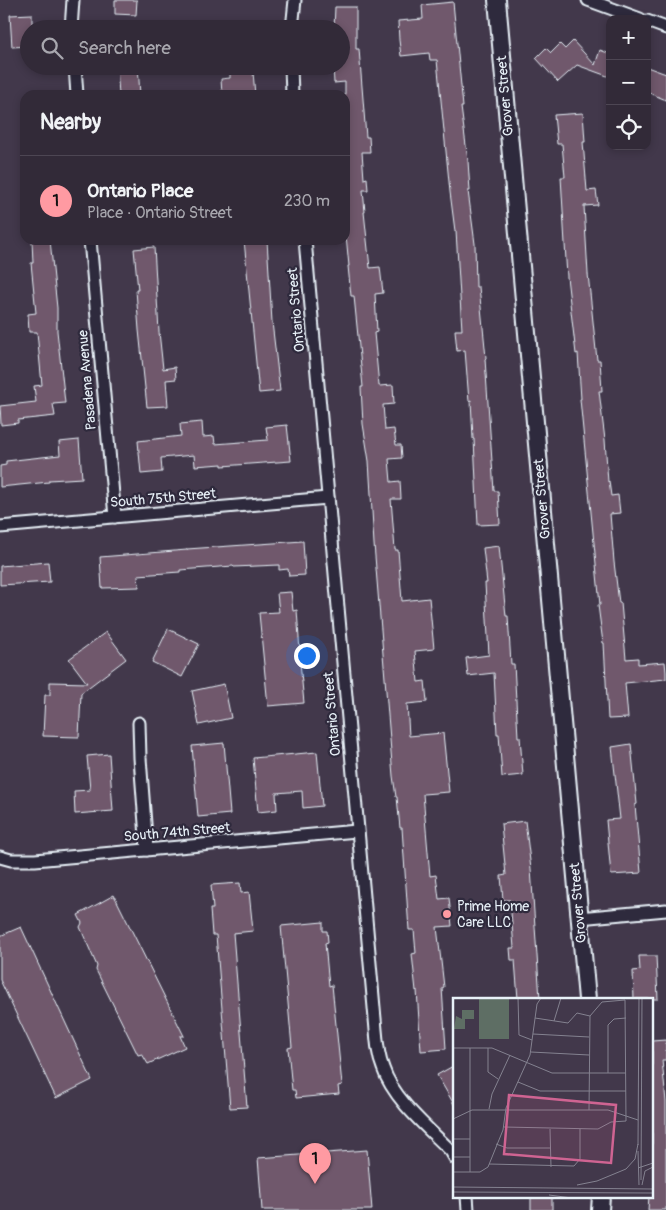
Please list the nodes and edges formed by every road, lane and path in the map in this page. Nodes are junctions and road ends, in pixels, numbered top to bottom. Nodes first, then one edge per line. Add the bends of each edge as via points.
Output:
1 (73, 0) edge
2 (295, 0) edge
3 (497, 0) edge
4 (588, 0) edge
5 (629, 15) edge
6 (72, 20) edge
7 (293, 20) edge
8 (651, 22) edge
9 (666, 28) edge
10 (76, 75) edge
11 (291, 75) edge
12 (77, 90) edge
13 (292, 90) edge
14 (90, 245) edge
15 (305, 245) edge
16 (328, 498) junction
17 (115, 517) junction
18 (0, 527) edge
19 (139, 723) dead end
20 (357, 831) junction
21 (147, 850) junction
22 (0, 857) edge
23 (666, 910) edge
24 (579, 918) junction
25 (587, 998) edge
26 (453, 1155) edge

1 - 6 street
2 - 7 street
3 - 24 street, Grover Street
4 - 5 street
8 - 9 street
10 - 12 street
11 - 13 street
14 - 17 street, Pasadena Avenue
15 - 16 street, Ontario Street
16 - 17 street, South 75th Street
16 - 20 street, Ontario Street
17 - 18 street, South 75th Street
19 - 21 street
20 - 21 street, South 74th Street
20 - 26 street, Ontario Street via 382,1068 394,1090
21 - 22 street, South 74th Street via 35,860
23 - 24 street
24 - 25 street, Grover Street

